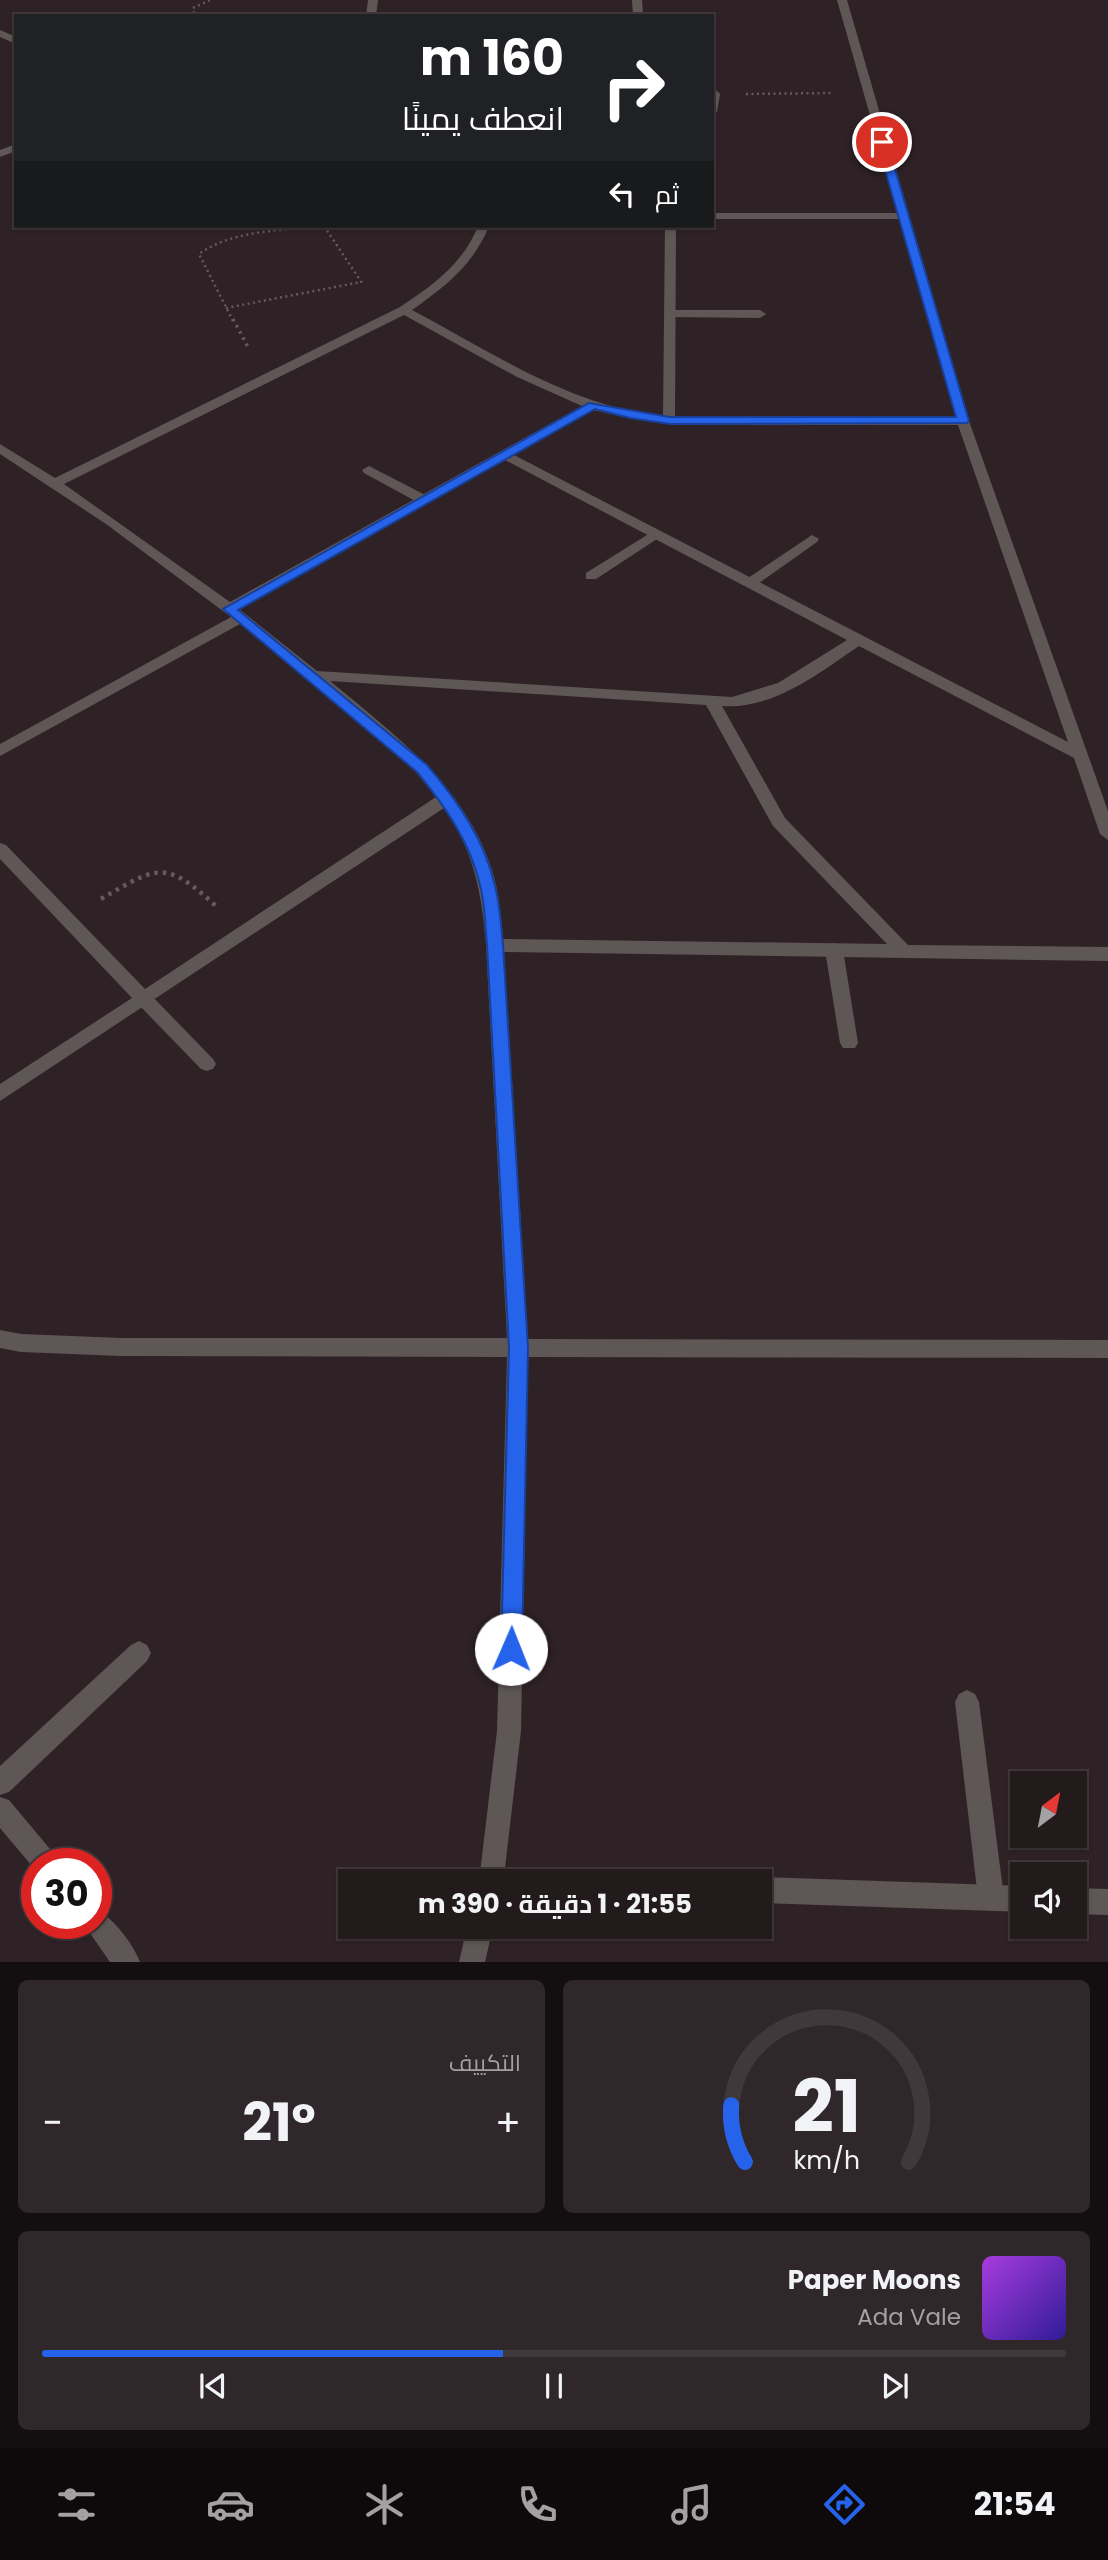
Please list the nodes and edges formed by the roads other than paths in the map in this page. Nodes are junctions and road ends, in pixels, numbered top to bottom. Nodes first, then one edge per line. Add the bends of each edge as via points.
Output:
1 (842, 0) edge
2 (714, 216) edge
3 (903, 216) junction
4 (482, 228) edge
5 (671, 228) edge
6 (404, 310) junction
7 (671, 313) junction
8 (760, 314) dead end
9 (593, 405) junction
10 (670, 420) junction
11 (963, 421) junction
12 (0, 448) edge
13 (505, 455) junction
14 (369, 470) dead end
15 (55, 482) junction
16 (424, 500) junction
17 (655, 534) junction
18 (812, 538) dead end
19 (591, 576) dead end
20 (750, 583) junction
21 (234, 614) junction
22 (858, 639) junction
23 (310, 675) junction
24 (711, 701) junction
25 (0, 751) edge
26 (1080, 755) junction
27 (447, 798) junction
28 (1108, 834) edge
29 (0, 849) edge
30 (495, 945) junction
31 (834, 950) junction
32 (904, 951) junction
33 (1108, 954) edge
34 (144, 999) junction
35 (849, 1043) dead end
36 (207, 1063) dead end
37 (0, 1094) edge
38 (0, 1339) edge
39 (519, 1348) junction
40 (1108, 1349) edge
41 (139, 1653) dead end
42 (967, 1702) dead end
43 (0, 1783) edge
44 (0, 1809) edge
45 (33, 1848) edge
46 (492, 1869) edge
47 (772, 1890) edge
48 (991, 1898) junction
49 (1010, 1899) edge
50 (1087, 1901) edge
51 (1108, 1902) edge
52 (109, 1939) edge
53 (477, 1939) edge
54 (127, 1962) edge
55 (472, 1962) edge

1 - 3 street
2 - 3 street
3 - 11 street
4 - 6 street via 461,265
5 - 7 street
6 - 9 street
6 - 15 street
7 - 8 street
7 - 10 street
9 - 10 street
9 - 13 street
10 - 11 street
11 - 26 street
12 - 15 street
13 - 16 street
13 - 17 street
14 - 16 street
15 - 21 street
16 - 21 street
17 - 19 street
17 - 20 street
18 - 20 street
20 - 22 street
21 - 23 street
21 - 25 street
22 - 24 street via 771,694 752,700
22 - 26 street
23 - 24 street
23 - 27 street via 422,768
24 - 32 street via 779,822
26 - 28 street
27 - 30 street via 471,839 488,885
27 - 34 street
29 - 34 street
30 - 31 street
30 - 39 street
31 - 32 street
31 - 35 street
32 - 33 street
34 - 36 street
34 - 37 street
38 - 39 street via 121,1347
39 - 40 street
39 - 46 street via 509,1731
41 - 43 street
42 - 48 street
44 - 45 street
47 - 48 street
48 - 49 street
50 - 51 street
52 - 54 street
53 - 55 street

